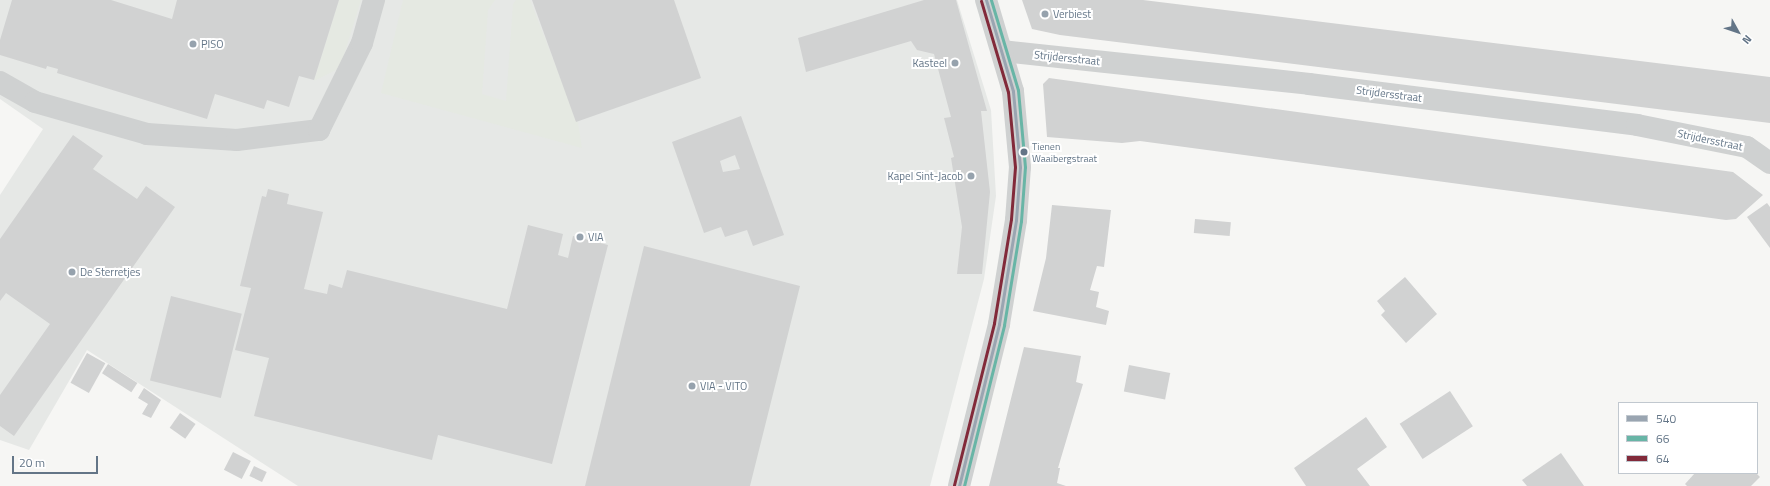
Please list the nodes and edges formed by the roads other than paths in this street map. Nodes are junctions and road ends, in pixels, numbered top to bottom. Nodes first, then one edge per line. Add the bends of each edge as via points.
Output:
1 (374, 0) edge
2 (986, 0) edge
3 (1002, 51) junction
4 (0, 82) edge
5 (1770, 163) edge
6 (959, 486) edge

1 - 4 street via 362,43 319,130 238,140 148,134 35,102
2 - 3 street
3 - 5 street, Strijdersstraat via 1309,84 1637,125 1747,147
3 - 6 street via 1013,91 1019,159 1016,220 999,324

